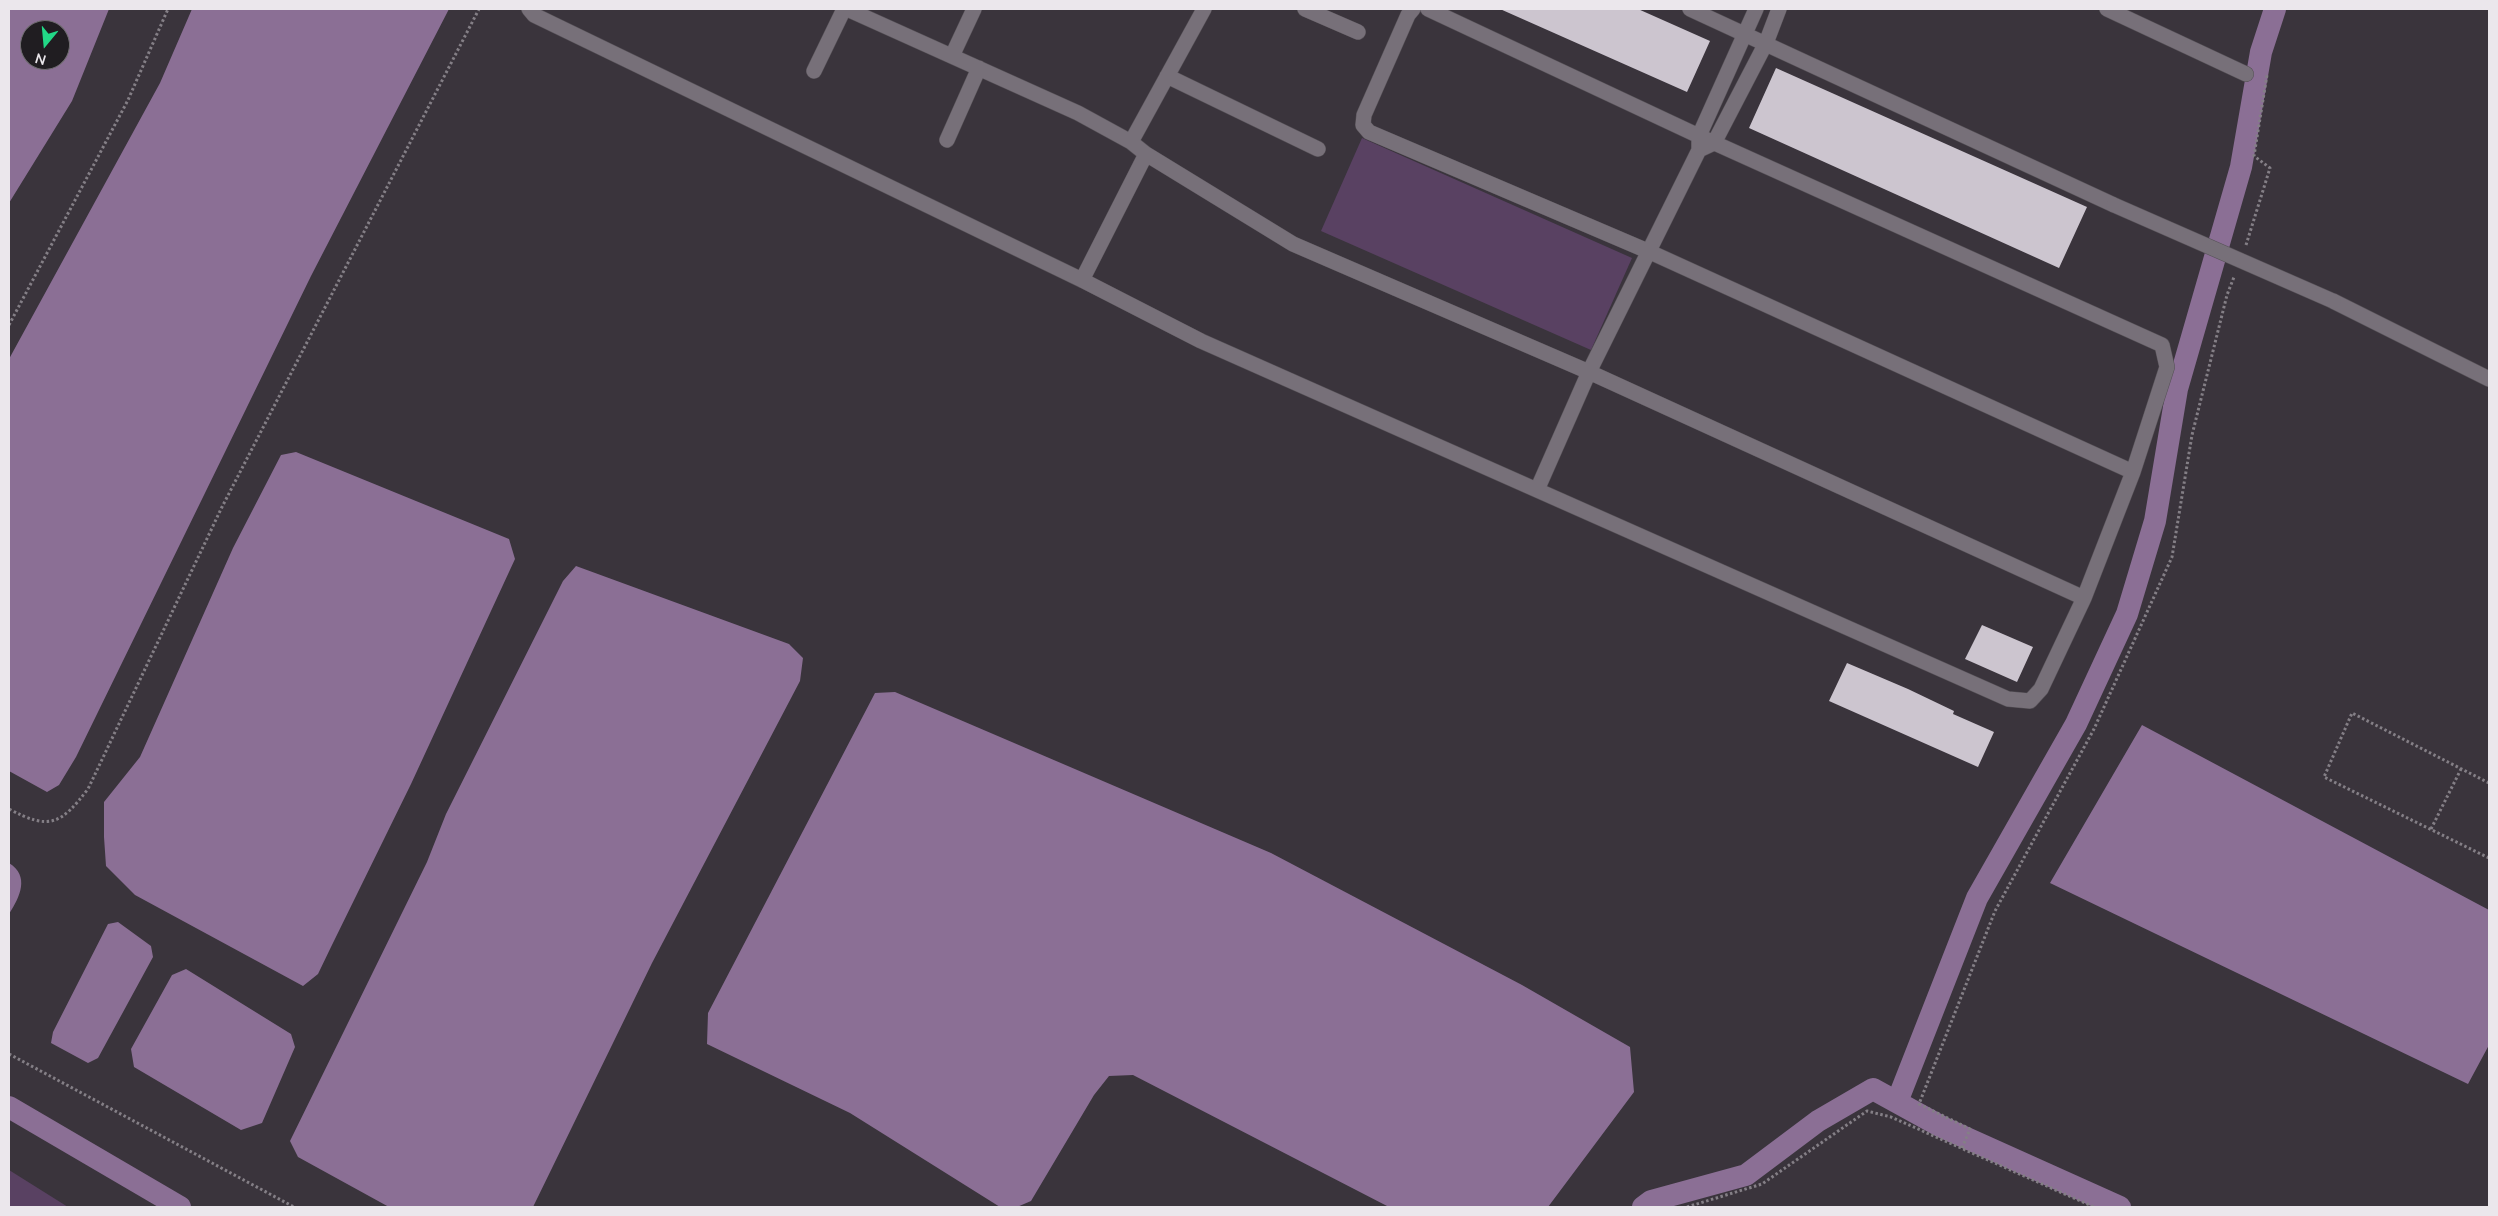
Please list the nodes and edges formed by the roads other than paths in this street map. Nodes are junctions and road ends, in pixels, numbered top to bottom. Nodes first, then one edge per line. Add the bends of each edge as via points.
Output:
1 (529, 9) edge
2 (846, 9) edge
3 (974, 9) edge
4 (1204, 9) edge
5 (1305, 9) edge
6 (1413, 9) edge
7 (1428, 9) edge
8 (1690, 9) edge
9 (1756, 9) edge
10 (1780, 9) edge
11 (2107, 9) edge
12 (1358, 32) dead end
13 (1744, 33) junction
14 (1766, 43) junction
15 (952, 56) junction
16 (979, 68) junction
17 (814, 71) dead end
18 (2246, 74) dead end
19 (1167, 76) junction
20 (947, 140) dead end
21 (1132, 142) junction
22 (1699, 143) junction
23 (1714, 143) junction
24 (1318, 149) dead end
25 (1146, 154) junction
26 (1650, 252) junction
27 (1082, 280) junction
28 (1589, 372) junction
29 (2489, 379) edge
30 (2133, 472) junction
31 (1537, 490) junction
32 (2084, 598) junction

1 - 27 street via 534,15
2 - 15 street
2 - 17 street
3 - 15 street
4 - 19 street
5 - 12 street
6 - 26 street via 1364,115 1363,125 1369,132
7 - 22 street
8 - 13 street
9 - 13 street
10 - 14 street
11 - 18 street
13 - 14 street
13 - 22 street
14 - 23 street
14 - 29 street, bridge via 2114,205 2333,302
15 - 16 street
16 - 20 street
16 - 21 street
19 - 21 street
19 - 24 street
21 - 25 street
22 - 23 street
22 - 26 street
23 - 30 street via 2162,345 2167,367
25 - 27 street
25 - 28 street via 1293,244
26 - 28 street
26 - 30 street
27 - 31 street via 1201,341
28 - 31 street
28 - 32 street
30 - 32 street
31 - 32 street via 2008,698 2030,701 2041,689

